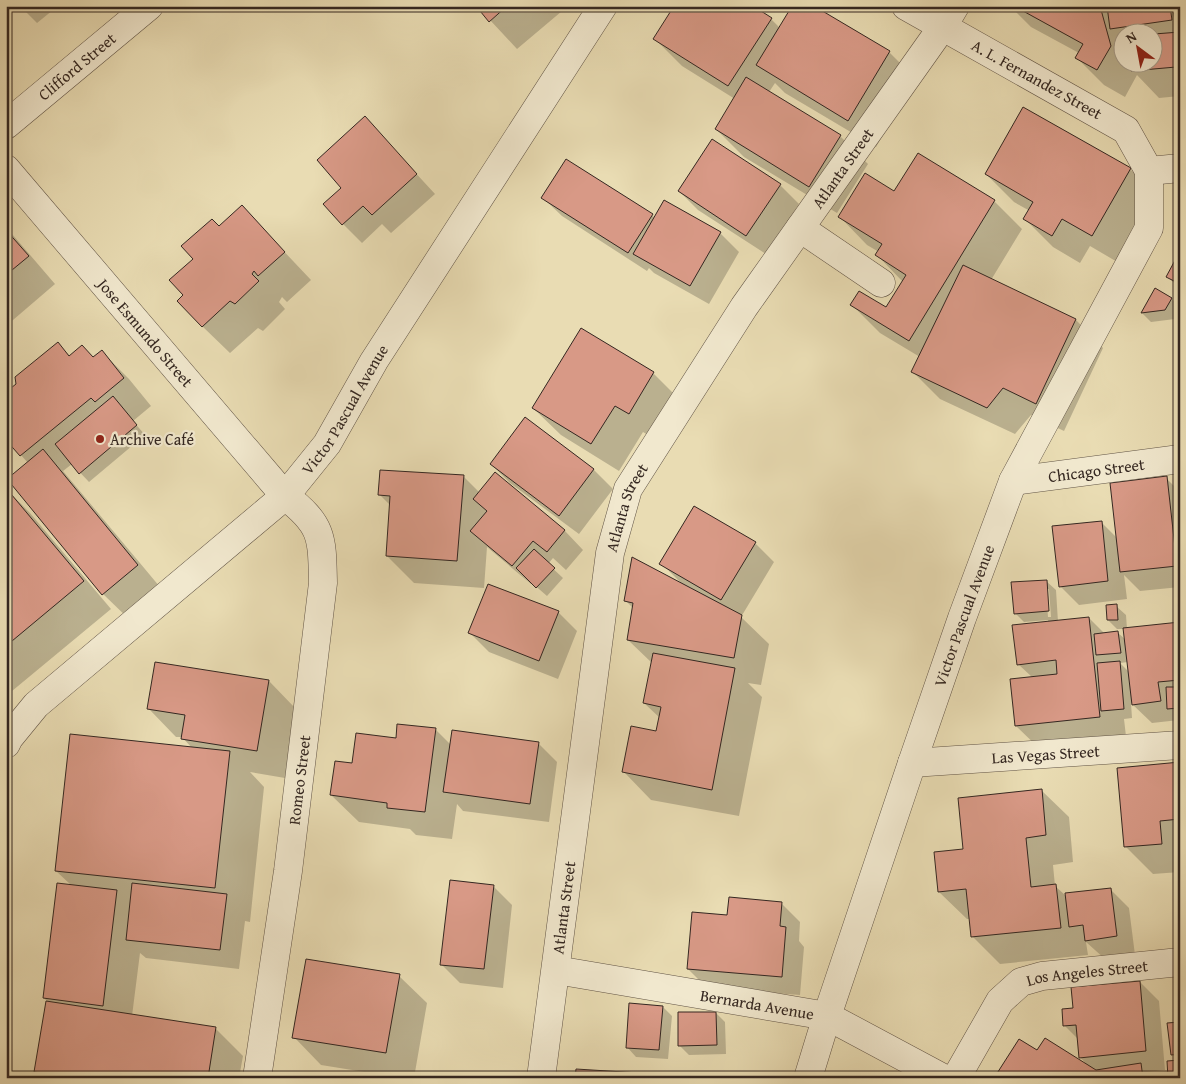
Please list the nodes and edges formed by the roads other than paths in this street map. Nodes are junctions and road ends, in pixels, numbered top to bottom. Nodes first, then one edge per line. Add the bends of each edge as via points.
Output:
1 (149, 6) edge
2 (603, 6) edge
3 (906, 6) edge
4 (949, 16) edge
5 (6, 125) edge
6 (1180, 168) edge
7 (6, 170) edge
8 (1149, 171) junction
9 (800, 228) junction
10 (881, 283) dead end
11 (1180, 459) edge
12 (1013, 480) junction
13 (285, 496) junction
14 (6, 744) edge
15 (1180, 745) edge
16 (912, 763) junction
17 (1180, 962) edge
18 (556, 970) junction
19 (827, 1016) junction
20 (257, 1078) edge
21 (542, 1078) edge
22 (808, 1078) edge
23 (943, 1078) edge
24 (956, 1078) edge

1 - 5 street, Clifford Street
2 - 13 street, Victor Pascual Avenue via 374,361 328,444
3 - 4 street, A. L. Fernandez Street
4 - 8 street, A. L. Fernandez Street via 1126,130
4 - 9 street, Atlanta Street
6 - 8 street
7 - 13 street, Jose Esmundo Street
8 - 12 street, Victor Pascual Avenue via 1149,228
9 - 10 street
9 - 18 street, Atlanta Street via 744,307 628,489 610,553
11 - 12 street, Chicago Street
12 - 16 street, Victor Pascual Avenue
13 - 14 street, Victor Pascual Avenue via 36,705
13 - 20 street, Romeo Street via 303,510 318,530 323,583 288,871
15 - 16 street, Las Vegas Street
16 - 19 street, Victor Pascual Avenue
17 - 24 street, Los Angeles Street via 1042,976 1021,982 1000,1001
18 - 19 street, Bernarda Avenue
18 - 21 street, Atlanta Street
19 - 22 street, Victor Pascual Avenue
19 - 23 street, Bernarda Avenue

